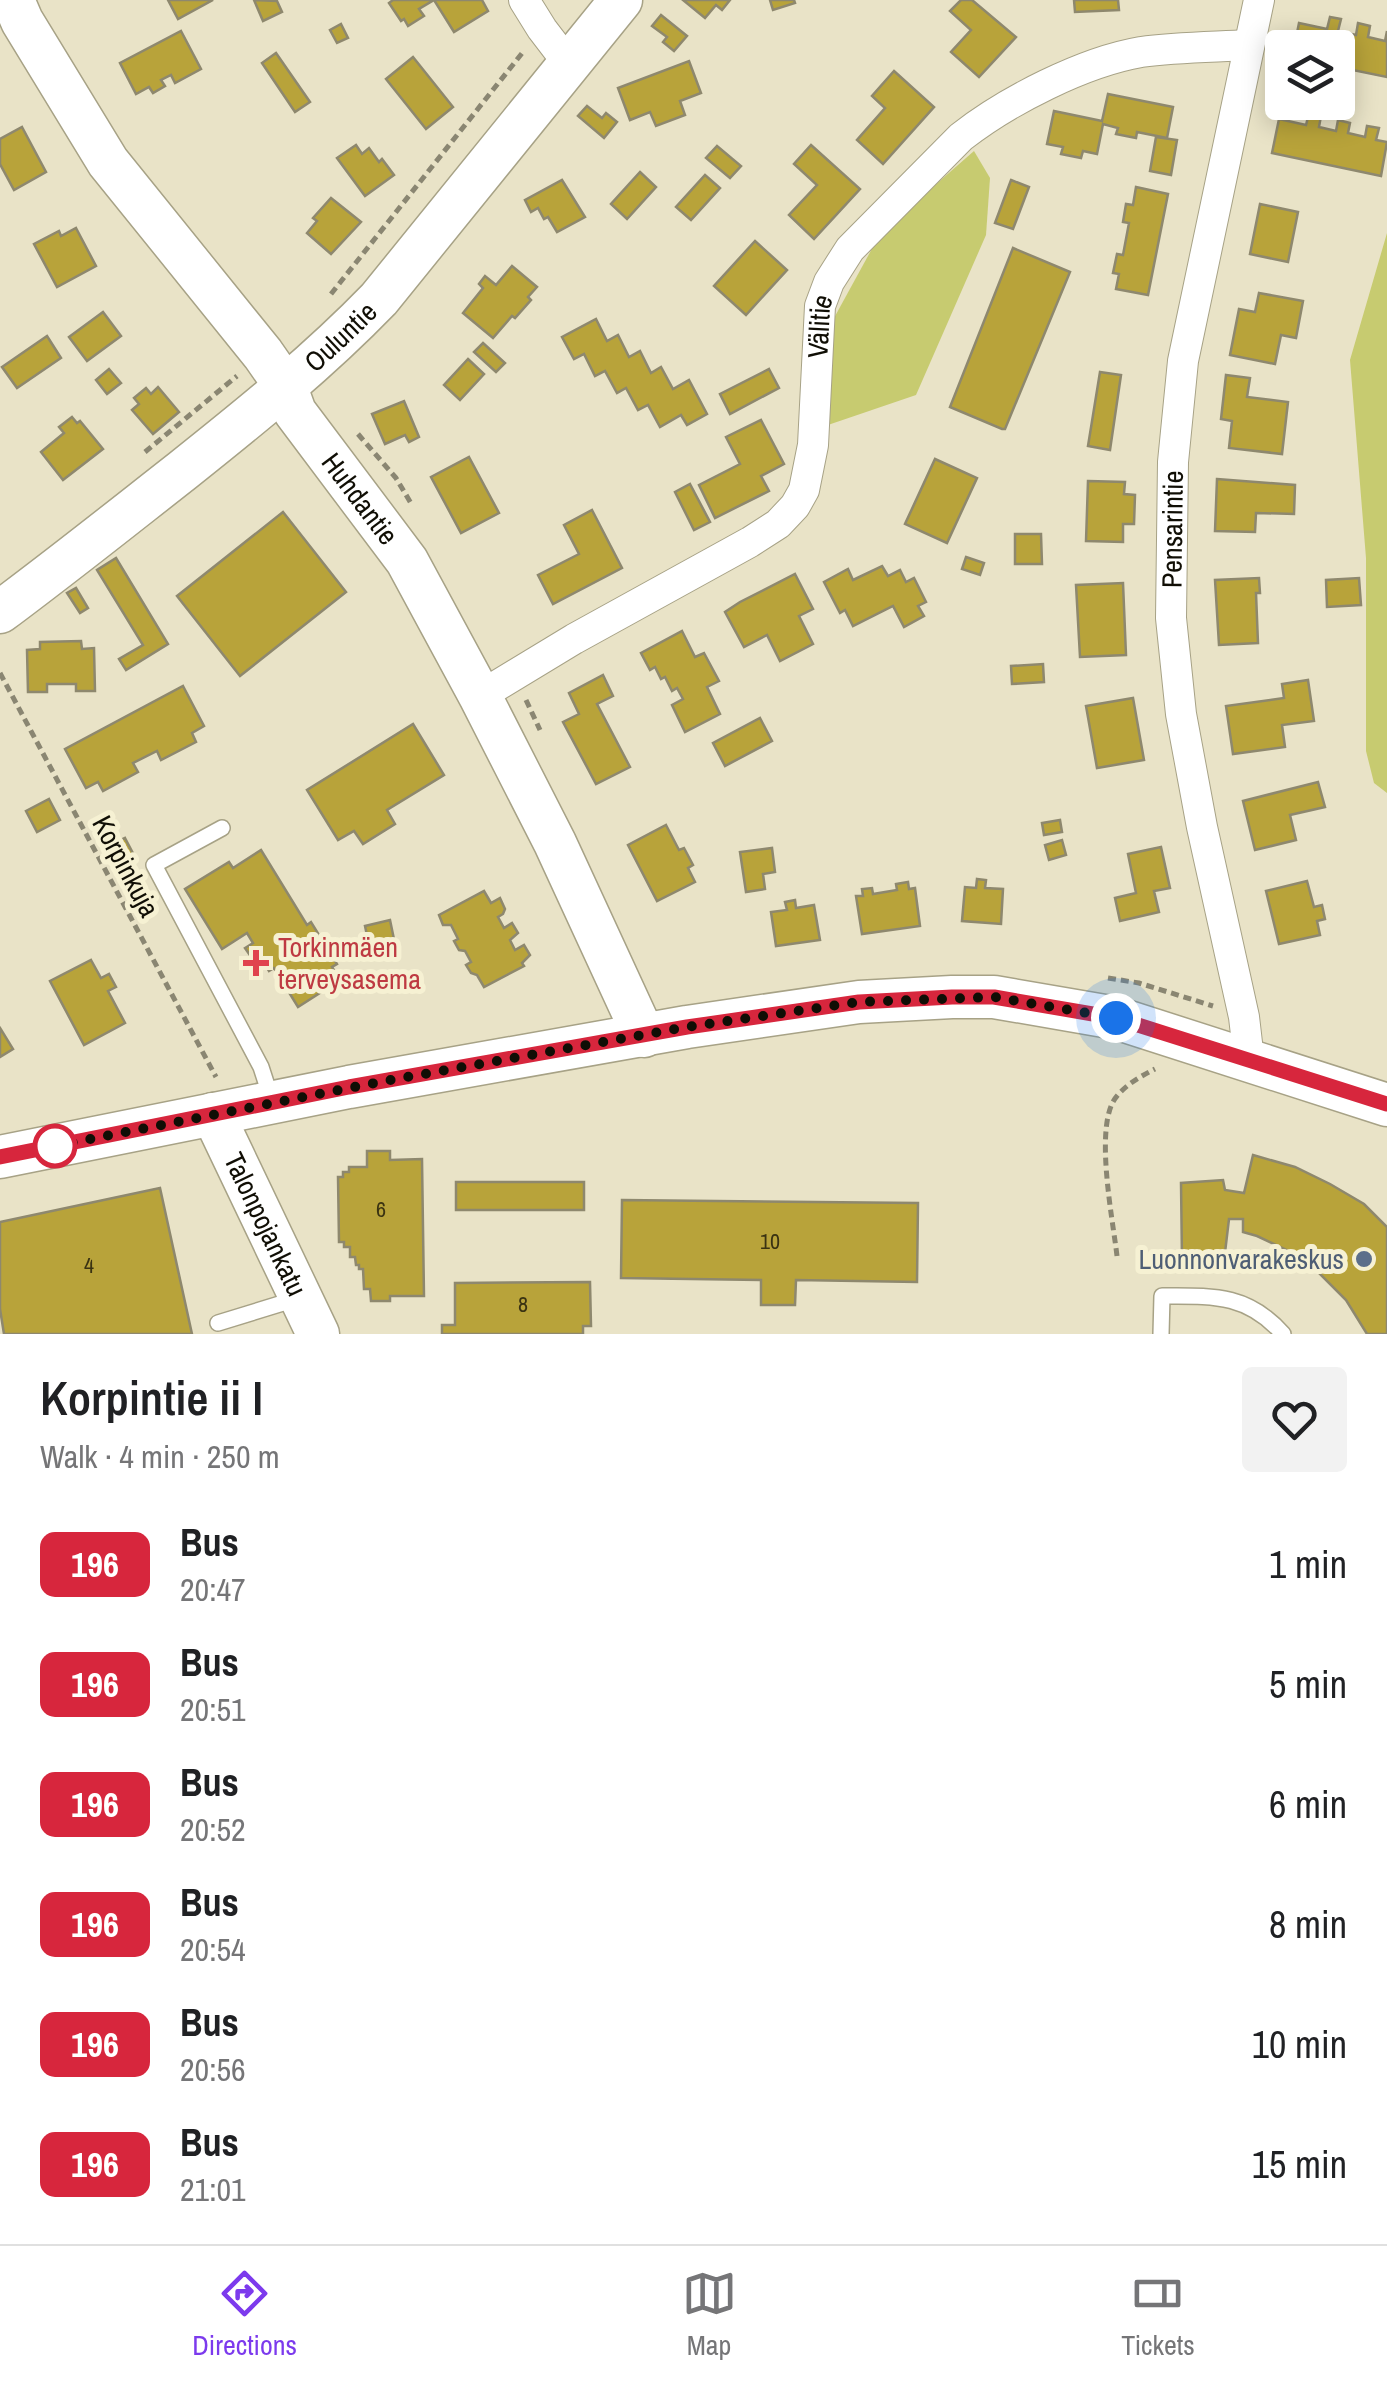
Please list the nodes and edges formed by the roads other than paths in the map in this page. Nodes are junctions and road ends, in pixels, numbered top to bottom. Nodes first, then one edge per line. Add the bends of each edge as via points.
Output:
1 (12, 0) edge
2 (524, 0) edge
3 (621, 0) edge
4 (1259, 0) edge
5 (1248, 45) junction
6 (568, 63) junction
7 (274, 370) junction
8 (0, 612) edge
9 (480, 696) junction
10 (222, 828) dead end
11 (644, 1036) junction
12 (1249, 1060) junction
13 (214, 1096) junction
14 (272, 1102) junction
15 (1386, 1102) edge
16 (0, 1157) edge
17 (309, 1316) edge
18 (218, 1323) dead end
19 (1161, 1334) edge
20 (1282, 1334) edge

1 - 7 street, Huhdantie via 108,162
2 - 6 street
3 - 6 street, Ouluntie
4 - 5 street, Pensarintie
5 - 9 street, Välitie via 1111,58 1056,81 961,137 850,249 828,282 820,306 812,446 795,506 750,542
5 - 12 street, Pensarintie via 1183,361 1171,618 1181,714
6 - 7 street, Ouluntie via 342,338
7 - 8 street, Ouluntie via 94,540
7 - 9 street, Huhdantie via 295,412 407,561
9 - 11 street, Huhdantie
10 - 14 lane via 154,865 261,1067
11 - 12 street via 859,1002 994,997 1116,1018 1184,1017
11 - 14 street
12 - 15 street
13 - 14 street
13 - 16 street
13 - 17 street, Talonpojankatu
17 - 18 lane
19 - 20 lane via 1162,1296 1223,1296 1260,1312

